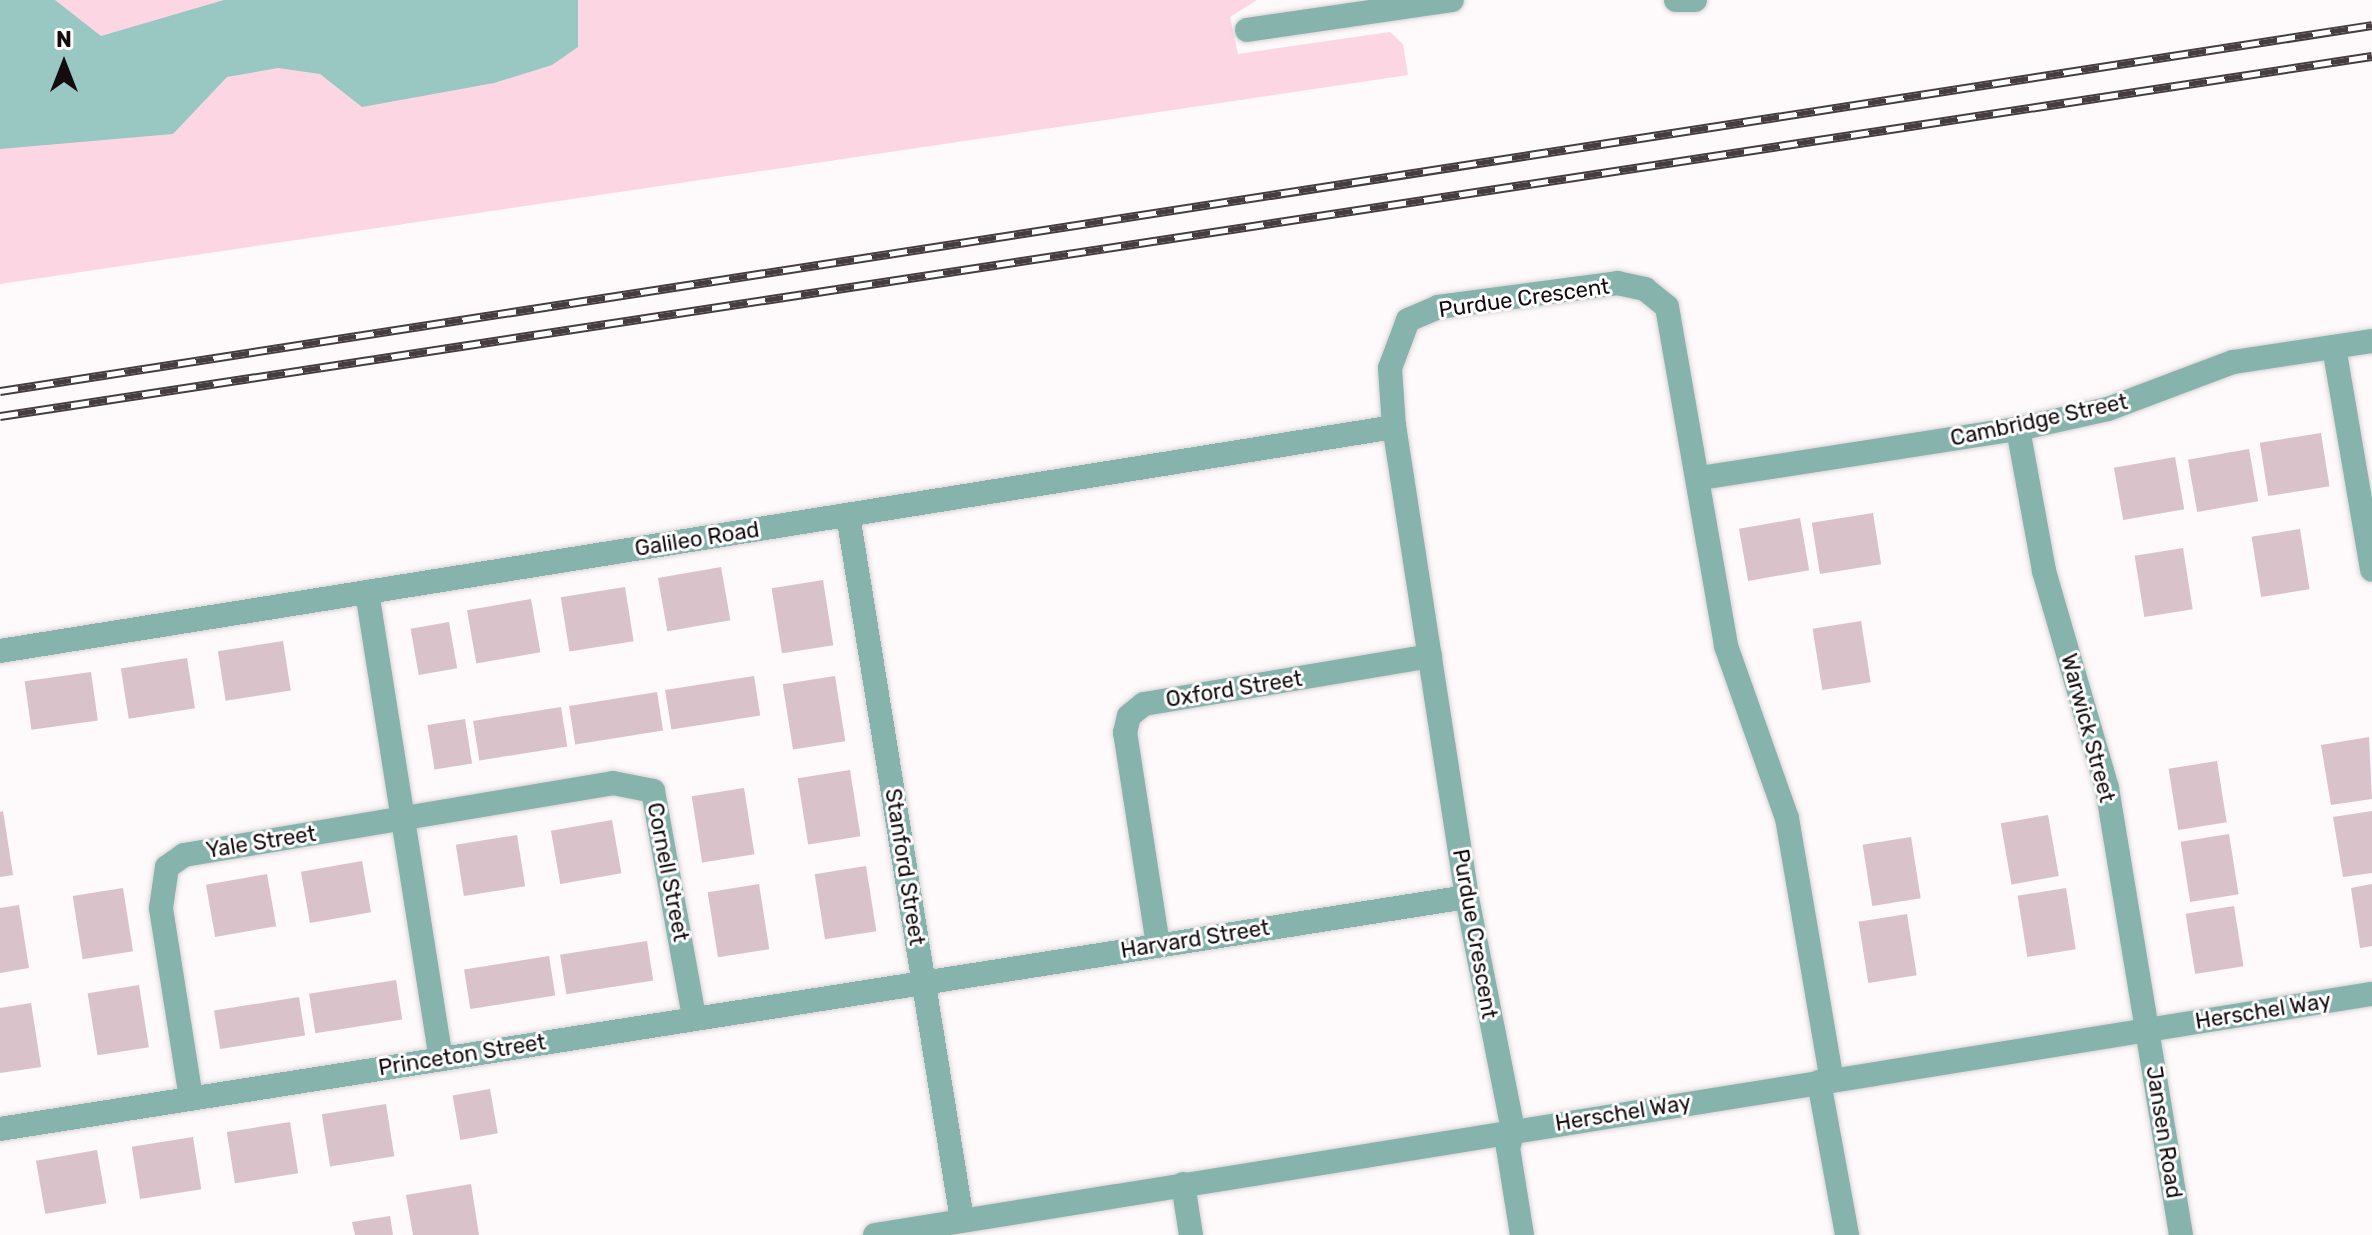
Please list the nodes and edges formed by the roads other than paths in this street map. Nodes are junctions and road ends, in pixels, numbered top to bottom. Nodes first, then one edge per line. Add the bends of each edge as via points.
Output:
1 (1452, 0) edge
2 (1676, 0) edge
3 (1695, 0) edge
4 (1305, 10) edge
5 (1247, 30) dead end
6 (2372, 341) edge
7 (2334, 347) junction
8 (1394, 427) junction
9 (2018, 429) junction
10 (1700, 478) junction
11 (848, 515) junction
12 (2372, 570) edge
13 (367, 592) junction
14 (0, 651) edge
15 (1430, 656) junction
16 (401, 820) junction
17 (1467, 897) junction
18 (1158, 945) junction
19 (924, 982) junction
20 (2372, 994) edge
21 (694, 1017) junction
22 (2148, 1030) junction
23 (441, 1059) junction
24 (1826, 1081) junction
25 (191, 1098) junction
26 (0, 1129) edge
27 (1513, 1130) junction
28 (1183, 1184) junction
29 (962, 1220) junction
30 (875, 1235) edge
31 (1191, 1235) edge
32 (1522, 1235) edge
33 (1847, 1235) edge
34 (2181, 1235) edge

1 - 4 street
2 - 3 street
4 - 5 street
6 - 7 street, Cambridge Street
7 - 9 street, Cambridge Street via 2233,362 2108,409
7 - 12 street
8 - 10 street, Purdue Crescent via 1390,368 1408,320 1438,307 1617,283 1645,289 1667,307
8 - 11 street, Galileo Road
8 - 15 street, Purdue Crescent
9 - 10 street, Cambridge Street
9 - 22 street, Warwick Street via 2044,571 2107,788
10 - 24 street, Purdue Crescent via 1726,646 1787,818
11 - 13 street, Galileo Road
11 - 19 street, Stanford Street
13 - 14 street, Galileo Road
13 - 16 street
15 - 17 street, Purdue Crescent
15 - 18 street, Oxford Street via 1144,704 1129,716 1125,733
16 - 21 street, Cornell Street via 613,783 653,791
16 - 23 street
16 - 25 street, Yale Street via 184,855 167,867 161,908
17 - 18 street, Harvard Street
17 - 27 street, Purdue Crescent
18 - 19 street, Harvard Street
19 - 21 street, Princeton Street
19 - 29 street, Stanford Street
20 - 22 street, Herschel Way
21 - 23 street, Princeton Street
22 - 24 street, Herschel Way
22 - 34 street, Jansen Road
23 - 25 street, Princeton Street
24 - 27 street, Herschel Way
24 - 33 street, Purdue Crescent
25 - 26 street, Princeton Street
27 - 28 street, Herschel Way
27 - 32 street, Purdue Crescent via 1508,1148
28 - 29 street, Herschel Way
28 - 31 street
29 - 30 street, Herschel Way

